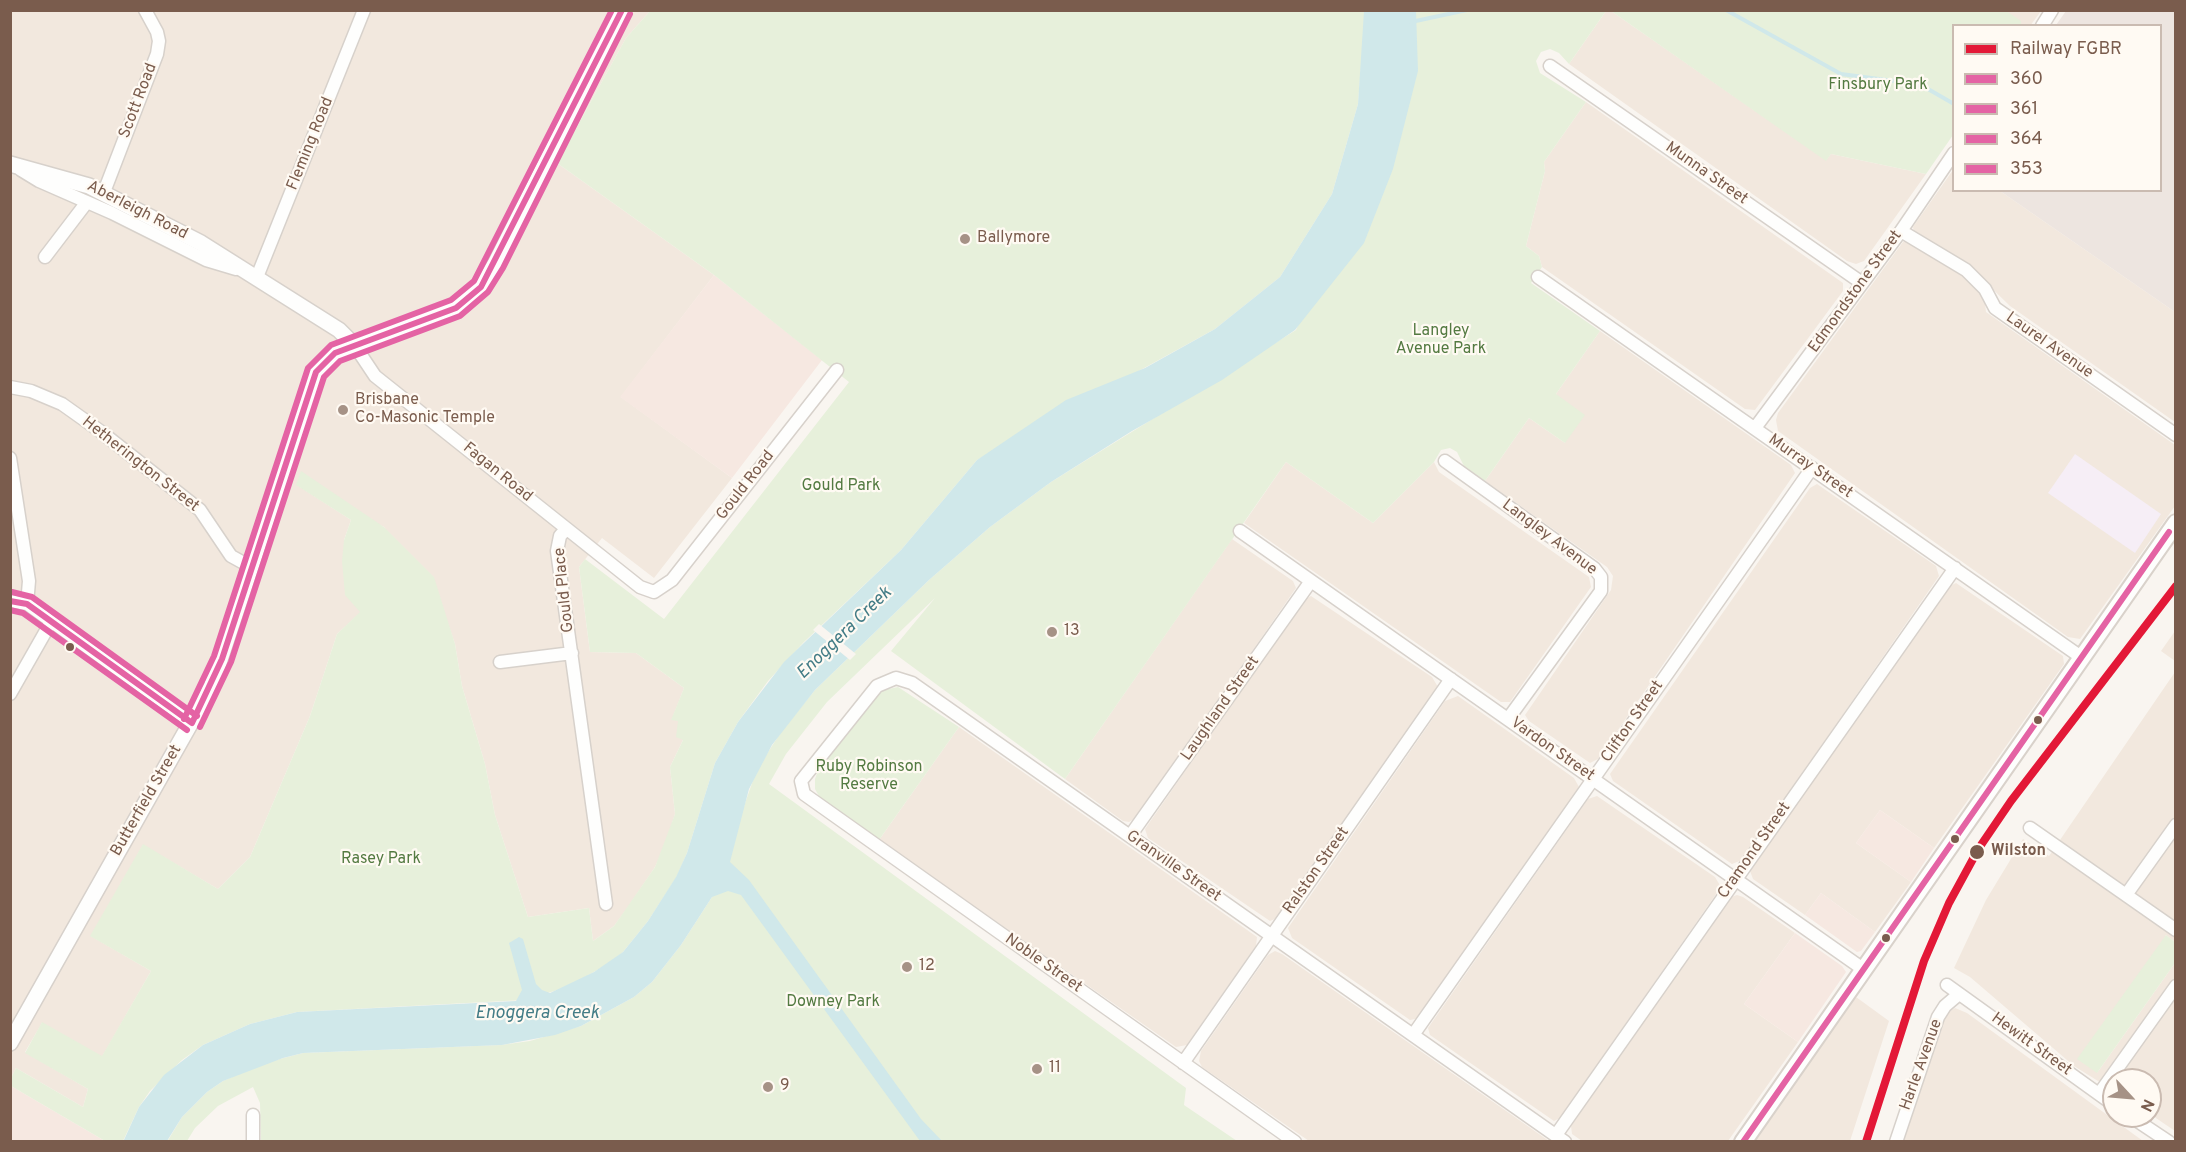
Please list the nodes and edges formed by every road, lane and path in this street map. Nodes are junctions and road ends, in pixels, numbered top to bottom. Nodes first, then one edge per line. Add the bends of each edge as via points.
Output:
1 (145, 10) edge
2 (364, 10) edge
3 (622, 10) edge
4 (2052, 10) edge
5 (2043, 24) edge
6 (1550, 66) dead end
7 (1952, 154) edge
8 (13, 164) edge
9 (104, 192) junction
10 (87, 202) junction
11 (1901, 231) junction
12 (45, 257) dead end
13 (254, 275) junction
14 (1538, 277) dead end
15 (1862, 283) junction
16 (355, 346) junction
17 (837, 369) dead end
18 (10, 387) edge
19 (1755, 428) junction
20 (2175, 435) edge
21 (10, 458) edge
22 (1445, 461) dead end
23 (1812, 468) junction
24 (566, 529) junction
25 (1240, 531) dead end
26 (2173, 531) edge
27 (251, 567) junction
28 (1955, 568) junction
29 (1311, 580) junction
30 (648, 592) joint
31 (10, 601) edge
32 (27, 604) junction
33 (51, 622) junction
34 (572, 653) junction
35 (2082, 657) junction
36 (500, 662) dead end
37 (1451, 679) junction
38 (10, 694) edge
39 (1508, 719) junction
40 (192, 723) junction
41 (1593, 779) junction
42 (801, 781) joint
43 (2175, 825) edge
44 (2030, 828) dead end
45 (1130, 837) junction
46 (1736, 879) junction
47 (2126, 895) junction
48 (606, 904) dead end
49 (2175, 930) edge
50 (1272, 936) junction
51 (1863, 969) junction
52 (1947, 986) dead end
53 (2175, 986) edge
54 (1959, 994) junction
55 (1413, 1035) junction
56 (10, 1043) edge
57 (1183, 1063) junction
58 (2099, 1094) junction
59 (2102, 1096) edge
60 (253, 1115) dead end
61 (2148, 1128) edge
62 (1561, 1138) edge
63 (253, 1142) edge
64 (1295, 1142) edge
65 (1743, 1142) edge
66 (1896, 1142) edge
67 (2169, 1142) edge

1 - 9 street, Scott Road via 157,32 156,54
2 - 13 street, Fleming Road
3 - 16 street, Butterfield Street via 481,287 456,308
4 - 5 street
6 - 15 street, Munna Street
7 - 11 street, Edmondstone Street
8 - 9 street, Aberleigh Road via 69,178
8 - 10 street, Aberleigh Road via 39,181
9 - 13 street, Aberleigh Road
10 - 12 street
10 - 13 street, Aberleigh Road via 209,262
11 - 15 street, Edmondstone Street
11 - 20 street, Laurel Avenue via 1966,270 1985,289 1995,308
13 - 16 street, Aberleigh Road via 339,330
14 - 19 street, Murray Street
15 - 19 street, Edmondstone Street
16 - 24 street, Fagan Road via 375,376
16 - 27 street, Butterfield Street via 335,353 316,372
17 - 30 street, Gould Road via 667,586
18 - 27 street, Hetherington Street via 62,404 100,431 200,510 231,556
19 - 23 street, Murray Street
21 - 32 street via 29,581
22 - 39 street, Langley Avenue via 1594,568 1601,577 1600,591
23 - 28 street, Murray Street
23 - 41 street, Clifton Street
24 - 30 street, Fagan Road
24 - 34 street, Gould Place via 557,551
25 - 29 street, Vardon Street
26 - 35 main road
27 - 40 street, Butterfield Street via 216,676
28 - 35 street, Murray Street
28 - 46 street, Cramond Street
29 - 37 street, Vardon Street
29 - 45 street, Laughland Street
31 - 32 street
32 - 33 street
33 - 38 street
33 - 40 street
34 - 36 street
34 - 48 street
35 - 51 main road
37 - 39 street, Vardon Street
37 - 50 street, Ralston Street
39 - 41 street, Vardon Street
40 - 56 street, Butterfield Street
41 - 46 street, Vardon Street
41 - 55 street, Clifton Street
42 - 45 street, Granville Street via 867,696 884,681 896,678 912,683
42 - 57 street, Noble Street via 804,794 812,801
43 - 47 street
44 - 47 street
45 - 50 street, Granville Street
46 - 51 street, Vardon Street
46 - 62 street, Cramond Street
47 - 49 street
50 - 55 street, Granville Street
50 - 57 street, Ralston Street
51 - 65 main road
52 - 54 street, Hewitt Street
53 - 58 street
54 - 58 street, Hewitt Street
54 - 66 street, Harle Avenue via 1938,1017
55 - 62 street, Granville Street
57 - 64 street, Noble Street
58 - 59 street, Hewitt Street
60 - 63 street
61 - 67 street

